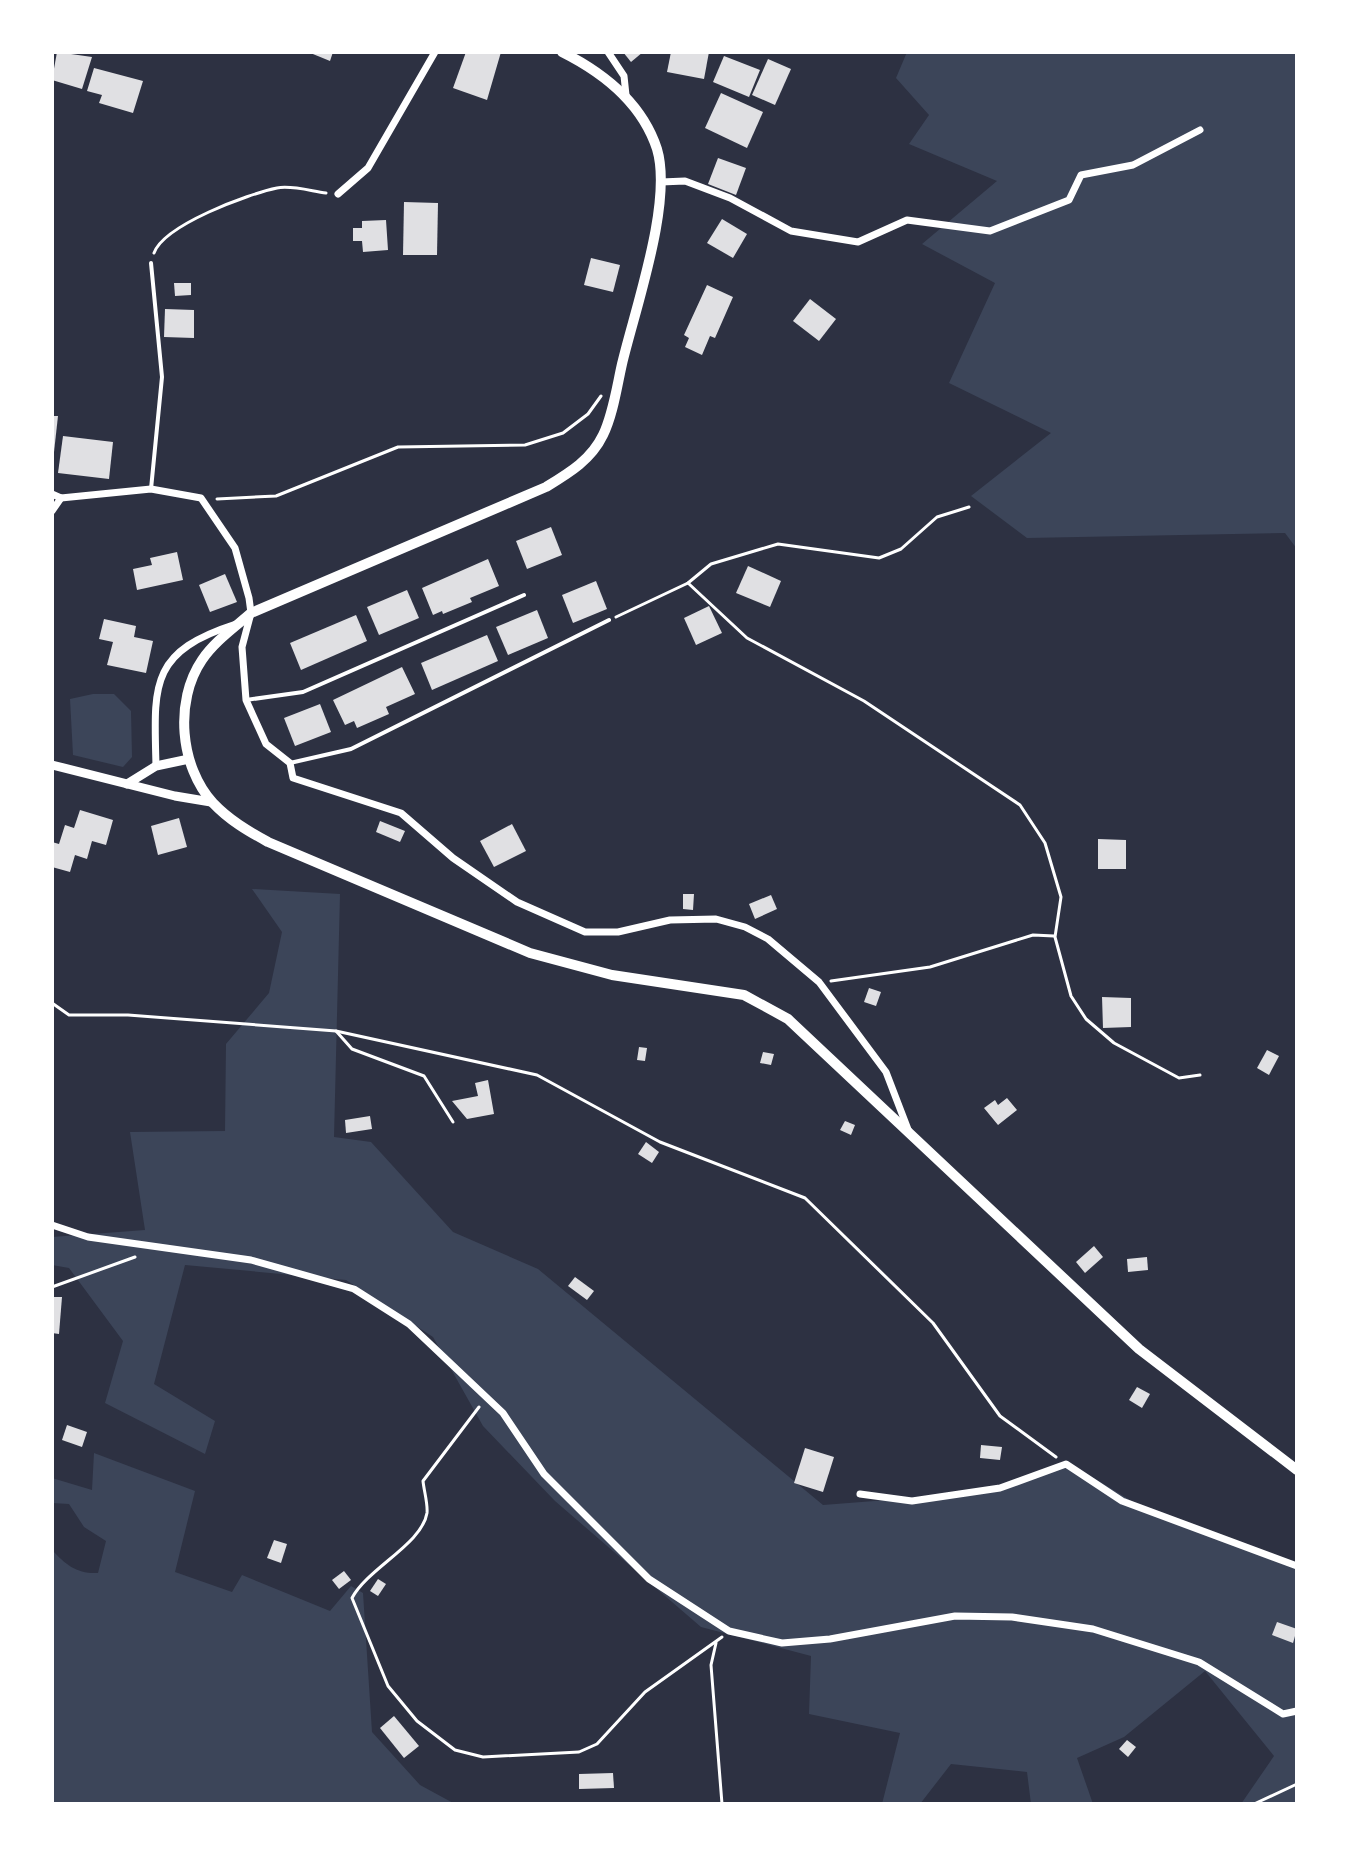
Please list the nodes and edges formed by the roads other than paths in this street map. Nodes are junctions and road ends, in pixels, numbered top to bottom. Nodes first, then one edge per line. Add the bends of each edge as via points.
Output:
1 (435, 52) edge
2 (562, 52) edge
3 (608, 52) edge
4 (626, 95) junction
5 (1200, 130) dead end
6 (661, 182) junction
7 (338, 194) road end
8 (151, 263) road end
9 (151, 489) junction
10 (52, 494) edge
11 (61, 498) junction
12 (52, 511) edge
13 (524, 595) dead end
14 (251, 613) junction
15 (609, 620) road end
16 (242, 622) junction
17 (246, 700) junction
18 (189, 759) junction
19 (290, 763) junction
20 (52, 765) edge
21 (156, 766) junction
22 (127, 784) junction
23 (211, 802) junction
24 (910, 1134) junction
25 (52, 1225) edge
26 (1297, 1470) edge
27 (860, 1494) dead end
28 (1297, 1566) edge
29 (1297, 1711) edge

1 - 7 street via 368,168
2 - 4 main road
3 - 4 street via 624,76
4 - 6 main road via 642,115 657,150
5 - 6 street via 1133,165 1081,175 1069,200 990,231 907,220 858,242 791,231 685,181
6 - 14 main road via 649,255 604,435 579,467 546,487
8 - 9 lane via 162,377
9 - 11 street
9 - 14 street via 201,498 235,548
10 - 11 street
11 - 12 street
13 - 17 lane via 303,692
14 - 16 main road
14 - 17 street via 242,647
15 - 19 lane via 351,749
16 - 18 main road via 217,642 193,676 184,718
16 - 21 street via 203,635 162,674 155,695
17 - 19 street via 266,744
18 - 21 street
18 - 23 main road
19 - 24 street via 293,778 401,813 453,858 517,902 585,932 716,919 768,939 819,982 886,1072
20 - 22 street
21 - 22 street
22 - 23 street
23 - 24 main road via 268,842 530,953 612,975 744,995 788,1019
24 - 26 main road via 1139,1349
25 - 29 street via 88,1237 251,1260 354,1289 409,1324 503,1413 544,1474 649,1579 729,1631 782,1643 955,1616 1039,1621 1093,1629 1199,1662 1283,1714
27 - 28 street via 912,1501 1000,1488 1066,1464 1122,1501

